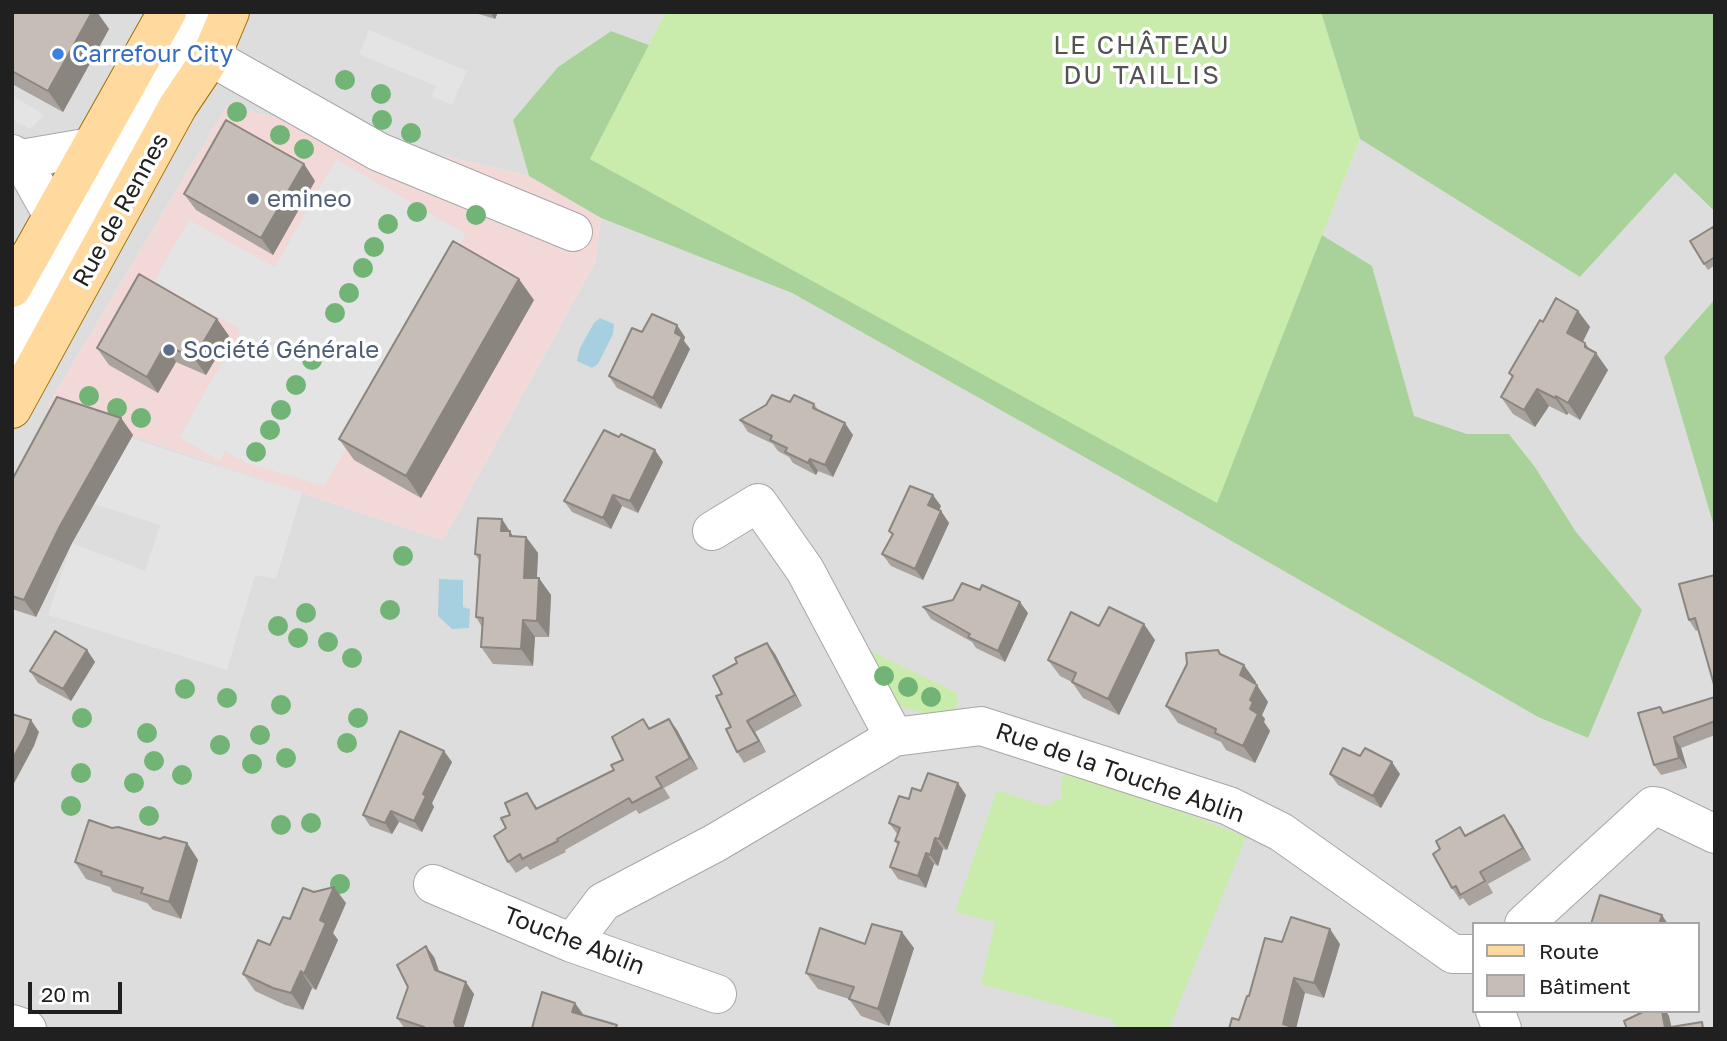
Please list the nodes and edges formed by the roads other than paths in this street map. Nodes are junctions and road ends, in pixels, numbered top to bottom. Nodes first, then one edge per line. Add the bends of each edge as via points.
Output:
1 (167, 12) edge
2 (198, 12) edge
3 (230, 12) edge
4 (211, 57) junction
5 (91, 146) junction
6 (17, 157) edge
7 (53, 216) junction
8 (573, 232) dead end
9 (12, 288) edge
10 (12, 350) edge
11 (12, 409) edge
12 (712, 531) dead end
13 (894, 737) junction
14 (1715, 834) edge
15 (433, 884) dead end
16 (1526, 922) edge
17 (572, 943) junction
18 (1472, 954) edge
19 (717, 993) dead end

1 - 5 main road
2 - 10 street, Rue de Rennes
3 - 4 main road, Rue de Rennes
4 - 8 street via 379,152
4 - 11 main road, Rue de Rennes via 178,106
5 - 6 street
5 - 7 main road
6 - 7 street
7 - 9 main road
12 - 13 street via 758,503 805,570
13 - 17 street, Rue de la Touche Ablin via 716,843 603,902
13 - 18 street, Rue de la Touche Ablin via 981,726 1229,806 1281,832 1453,954
14 - 16 street via 1653,806
15 - 17 street, Touche Ablin
17 - 19 street, Touche Ablin

